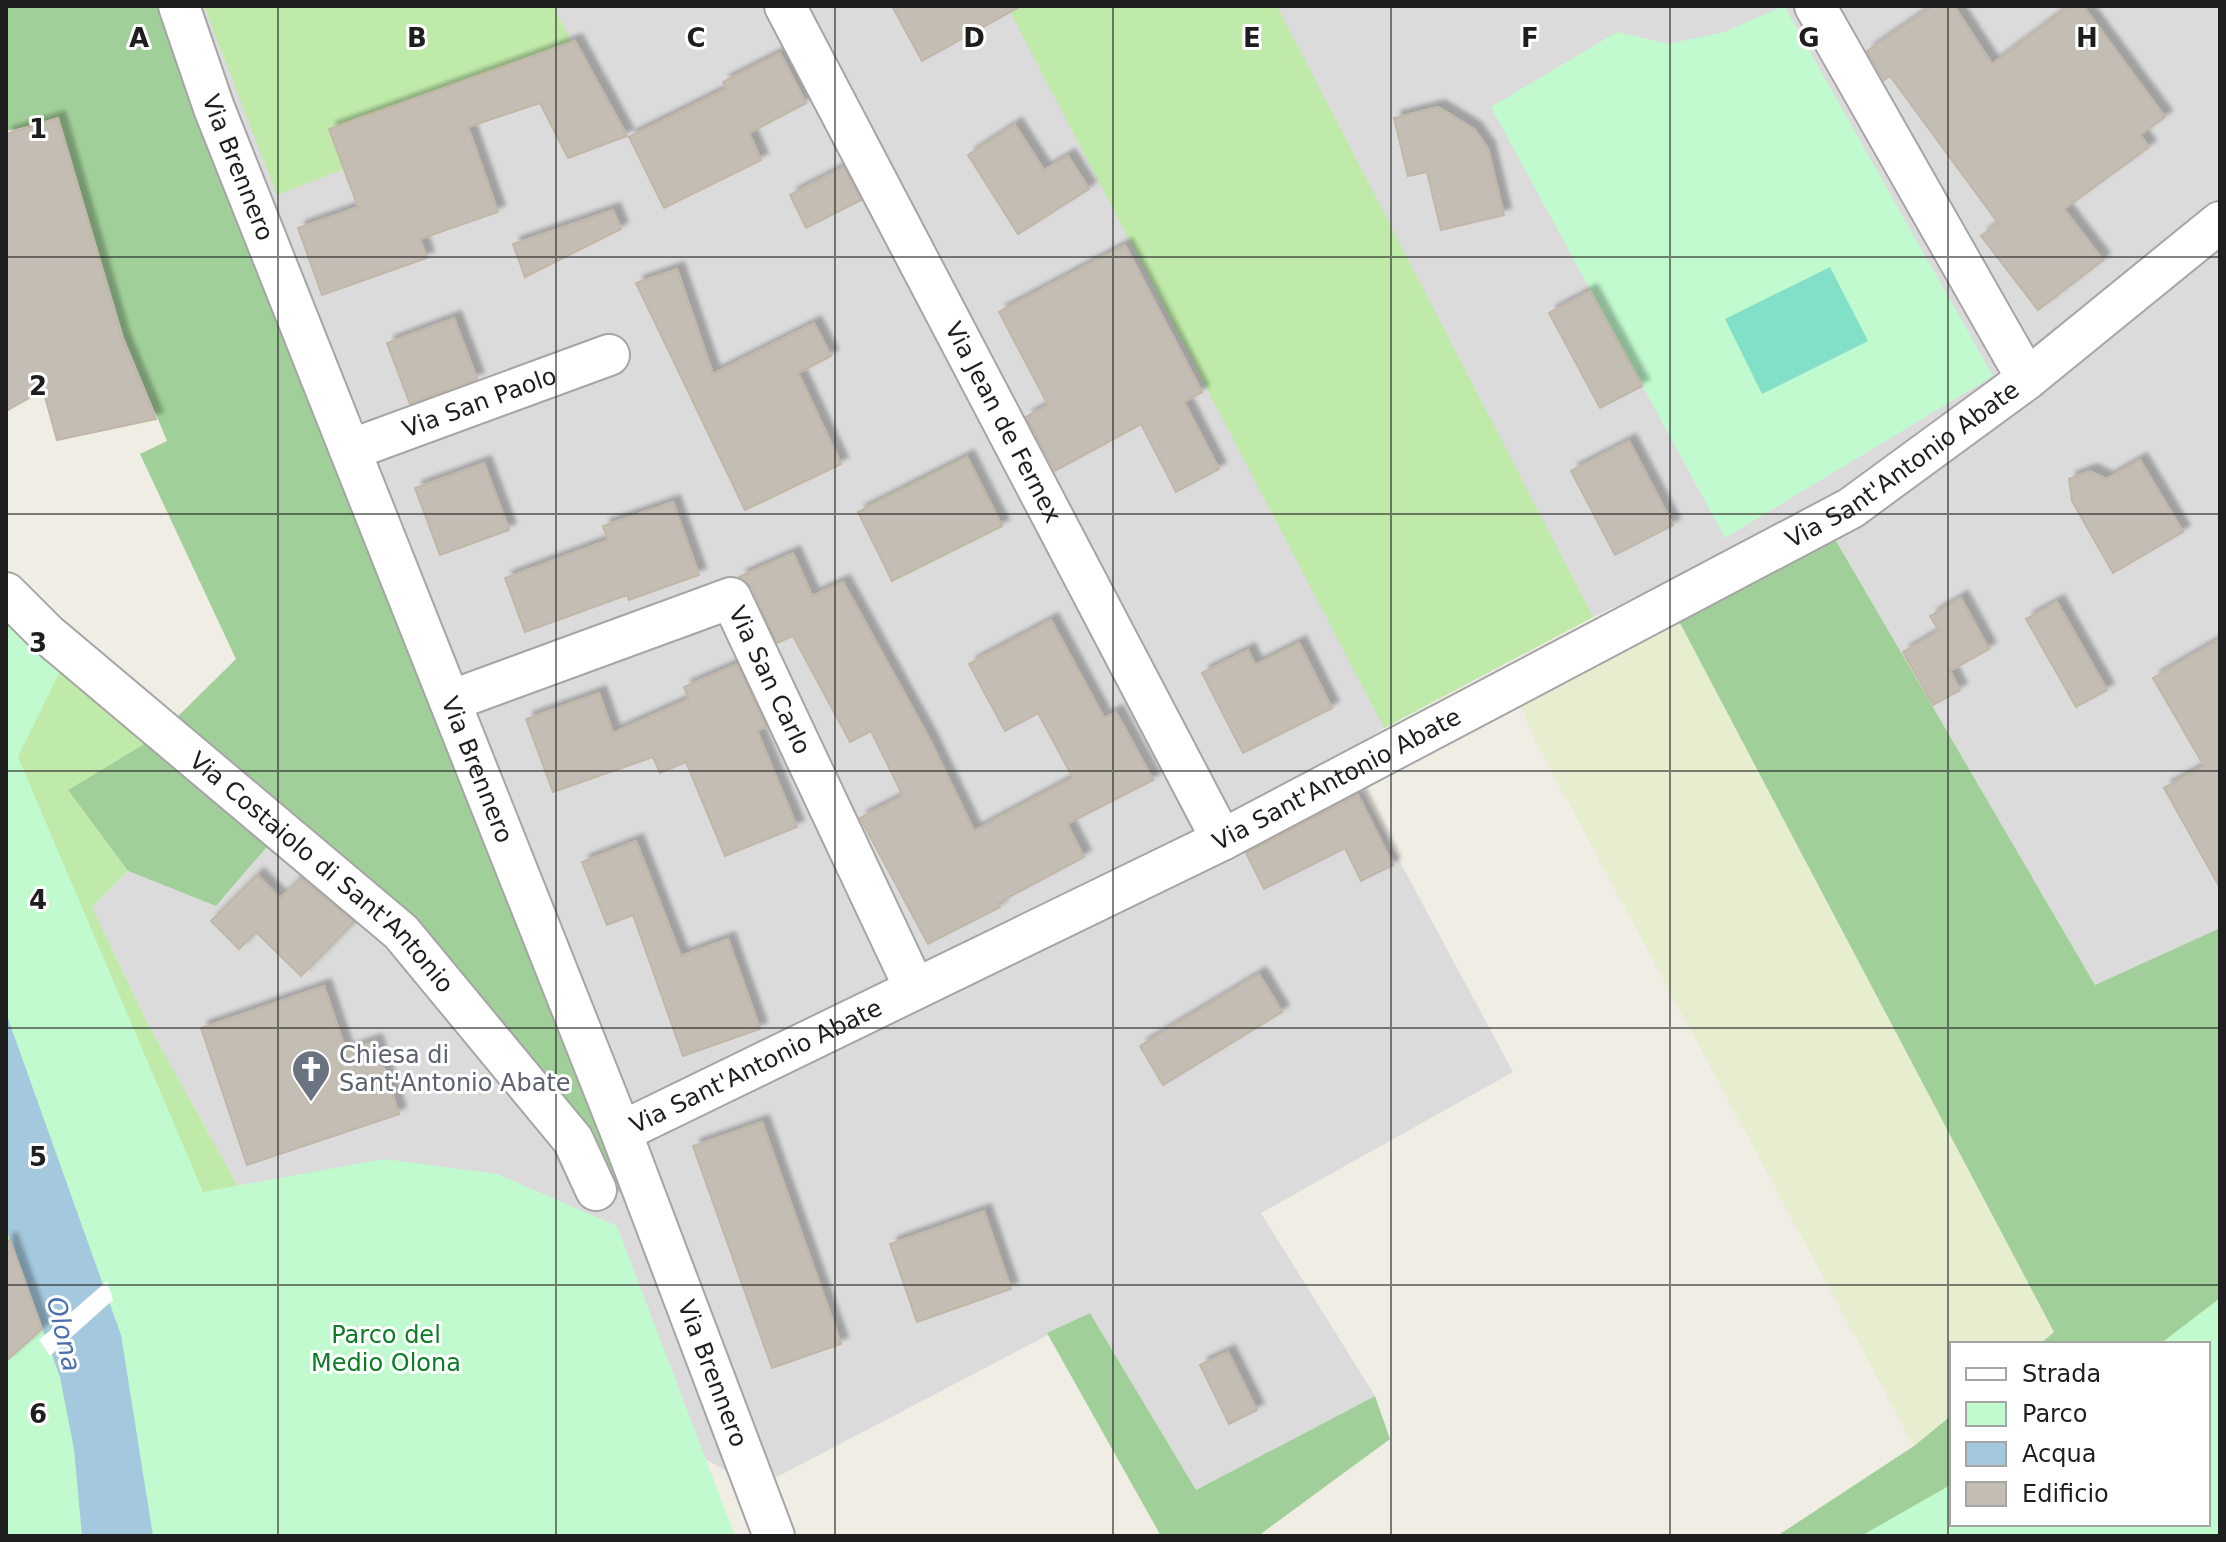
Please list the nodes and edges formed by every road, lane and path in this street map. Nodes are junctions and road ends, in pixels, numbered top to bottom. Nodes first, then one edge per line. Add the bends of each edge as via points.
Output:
1 (179, 6) edge
2 (785, 6) edge
3 (1815, 6) edge
4 (2220, 222) edge
5 (609, 355) dead end
6 (2027, 379) junction
7 (350, 450) junction
8 (6, 593) edge
9 (450, 701) junction
10 (1222, 840) junction
11 (915, 989) junction
12 (621, 1132) junction
13 (596, 1190) dead end
14 (774, 1536) edge

1 - 7 street, Via Brennero
2 - 10 street, Via Jean de Fernex
3 - 6 street, Via Sant'Antonio Abate
4 - 6 street, Via Sant'Antonio Abate
5 - 7 street, Via San Paolo
6 - 10 street, Via Sant'Antonio Abate via 1851,508
7 - 9 street, Via Brennero
8 - 13 street, Via Costaiolo di Sant'Antonio via 46,633 401,932 573,1140
9 - 11 street, Via San Carlo via 731,598
9 - 12 street, Via Brennero
10 - 11 street, Via Sant'Antonio Abate
11 - 12 street, Via Sant'Antonio Abate
12 - 14 street, Via Brennero

